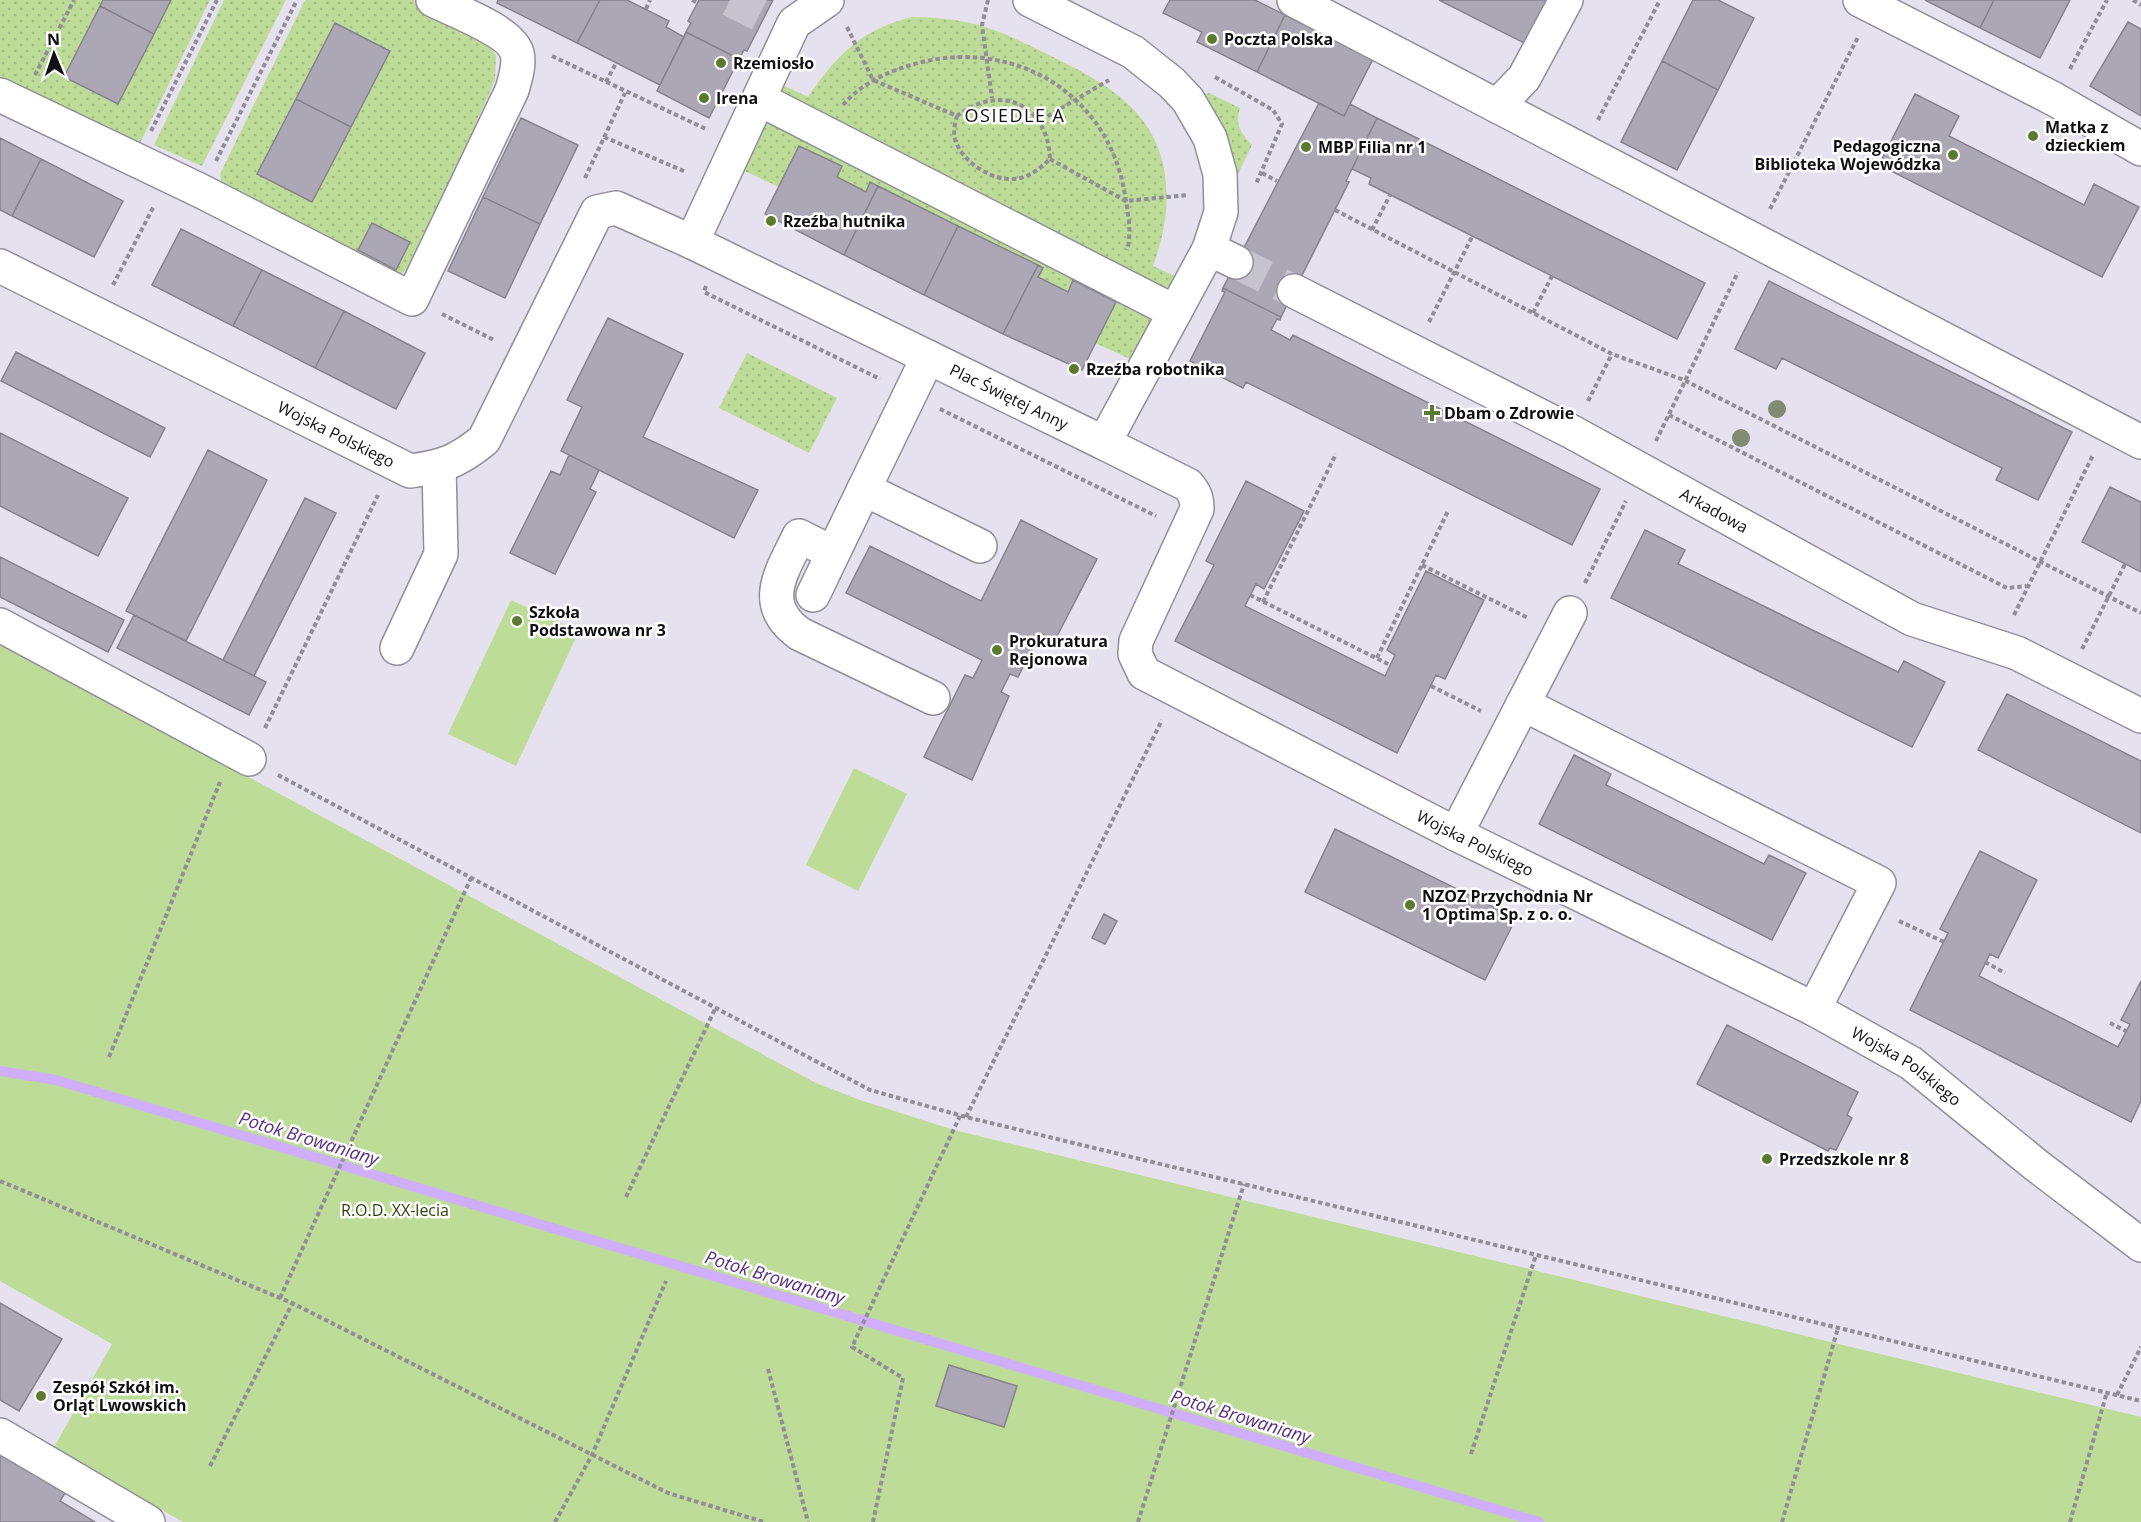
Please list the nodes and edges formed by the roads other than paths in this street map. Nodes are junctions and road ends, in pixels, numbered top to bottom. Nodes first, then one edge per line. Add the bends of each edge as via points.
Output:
1 (432, 0) edge
2 (1030, 0) edge
3 (1294, 0) edge
4 (1566, 0) edge
5 (1867, 3) edge
6 (1069, 9) edge
7 (835, 10) edge
8 (759, 99) junction
9 (10, 100) edge
10 (1497, 106) junction
11 (2141, 149) edge
12 (692, 242) junction
13 (2, 271) edge
14 (1294, 291) tunnel mouth
15 (1175, 312) junction
16 (928, 357) junction
17 (2141, 442) edge
18 (1104, 443) junction
19 (425, 469) junction
20 (864, 489) junction
21 (980, 546) dead end
22 (833, 553) junction
23 (813, 595) dead end
24 (1565, 624) road end
25 (0, 625) edge
26 (397, 648) dead end
27 (933, 698) dead end
28 (1518, 715) junction
29 (2141, 716) edge
30 (241, 755) road end
31 (1456, 834) junction
32 (1814, 1009) junction
33 (2141, 1245) edge
34 (0, 1435) edge
35 (148, 1522) edge

1 - 9 street via 509,39 517,53 517,68 512,90 412,299 201,191
2 - 6 street
3 - 10 street
4 - 10 street via 1524,78
5 - 11 street via 2054,99
6 - 15 street via 1133,52 1188,100 1210,138 1220,174 1222,256
7 - 8 street via 794,23 777,23
8 - 12 street
8 - 15 street
10 - 17 street
12 - 16 street, Plac Świętej Anny
12 - 19 street via 616,208 597,212 483,440 463,457
13 - 19 street, Wojska Polskiego
14 - 29 street, Arkadowa via 1572,432 1912,619 1999,647
15 - 18 street
16 - 18 street, Plac Świętej Anny
16 - 20 street
18 - 31 street, Wojska Polskiego via 1195,492 1197,509 1136,640 1135,654 1144,673
19 - 26 street via 441,554
20 - 21 street
20 - 22 street
22 - 23 street
22 - 27 street via 799,536 777,583 776,598 788,625
24 - 28 street
25 - 30 street
28 - 31 street
28 - 32 street via 1879,883
31 - 32 street, Wojska Polskiego
32 - 33 street, Wojska Polskiego via 1911,1063
34 - 35 street

